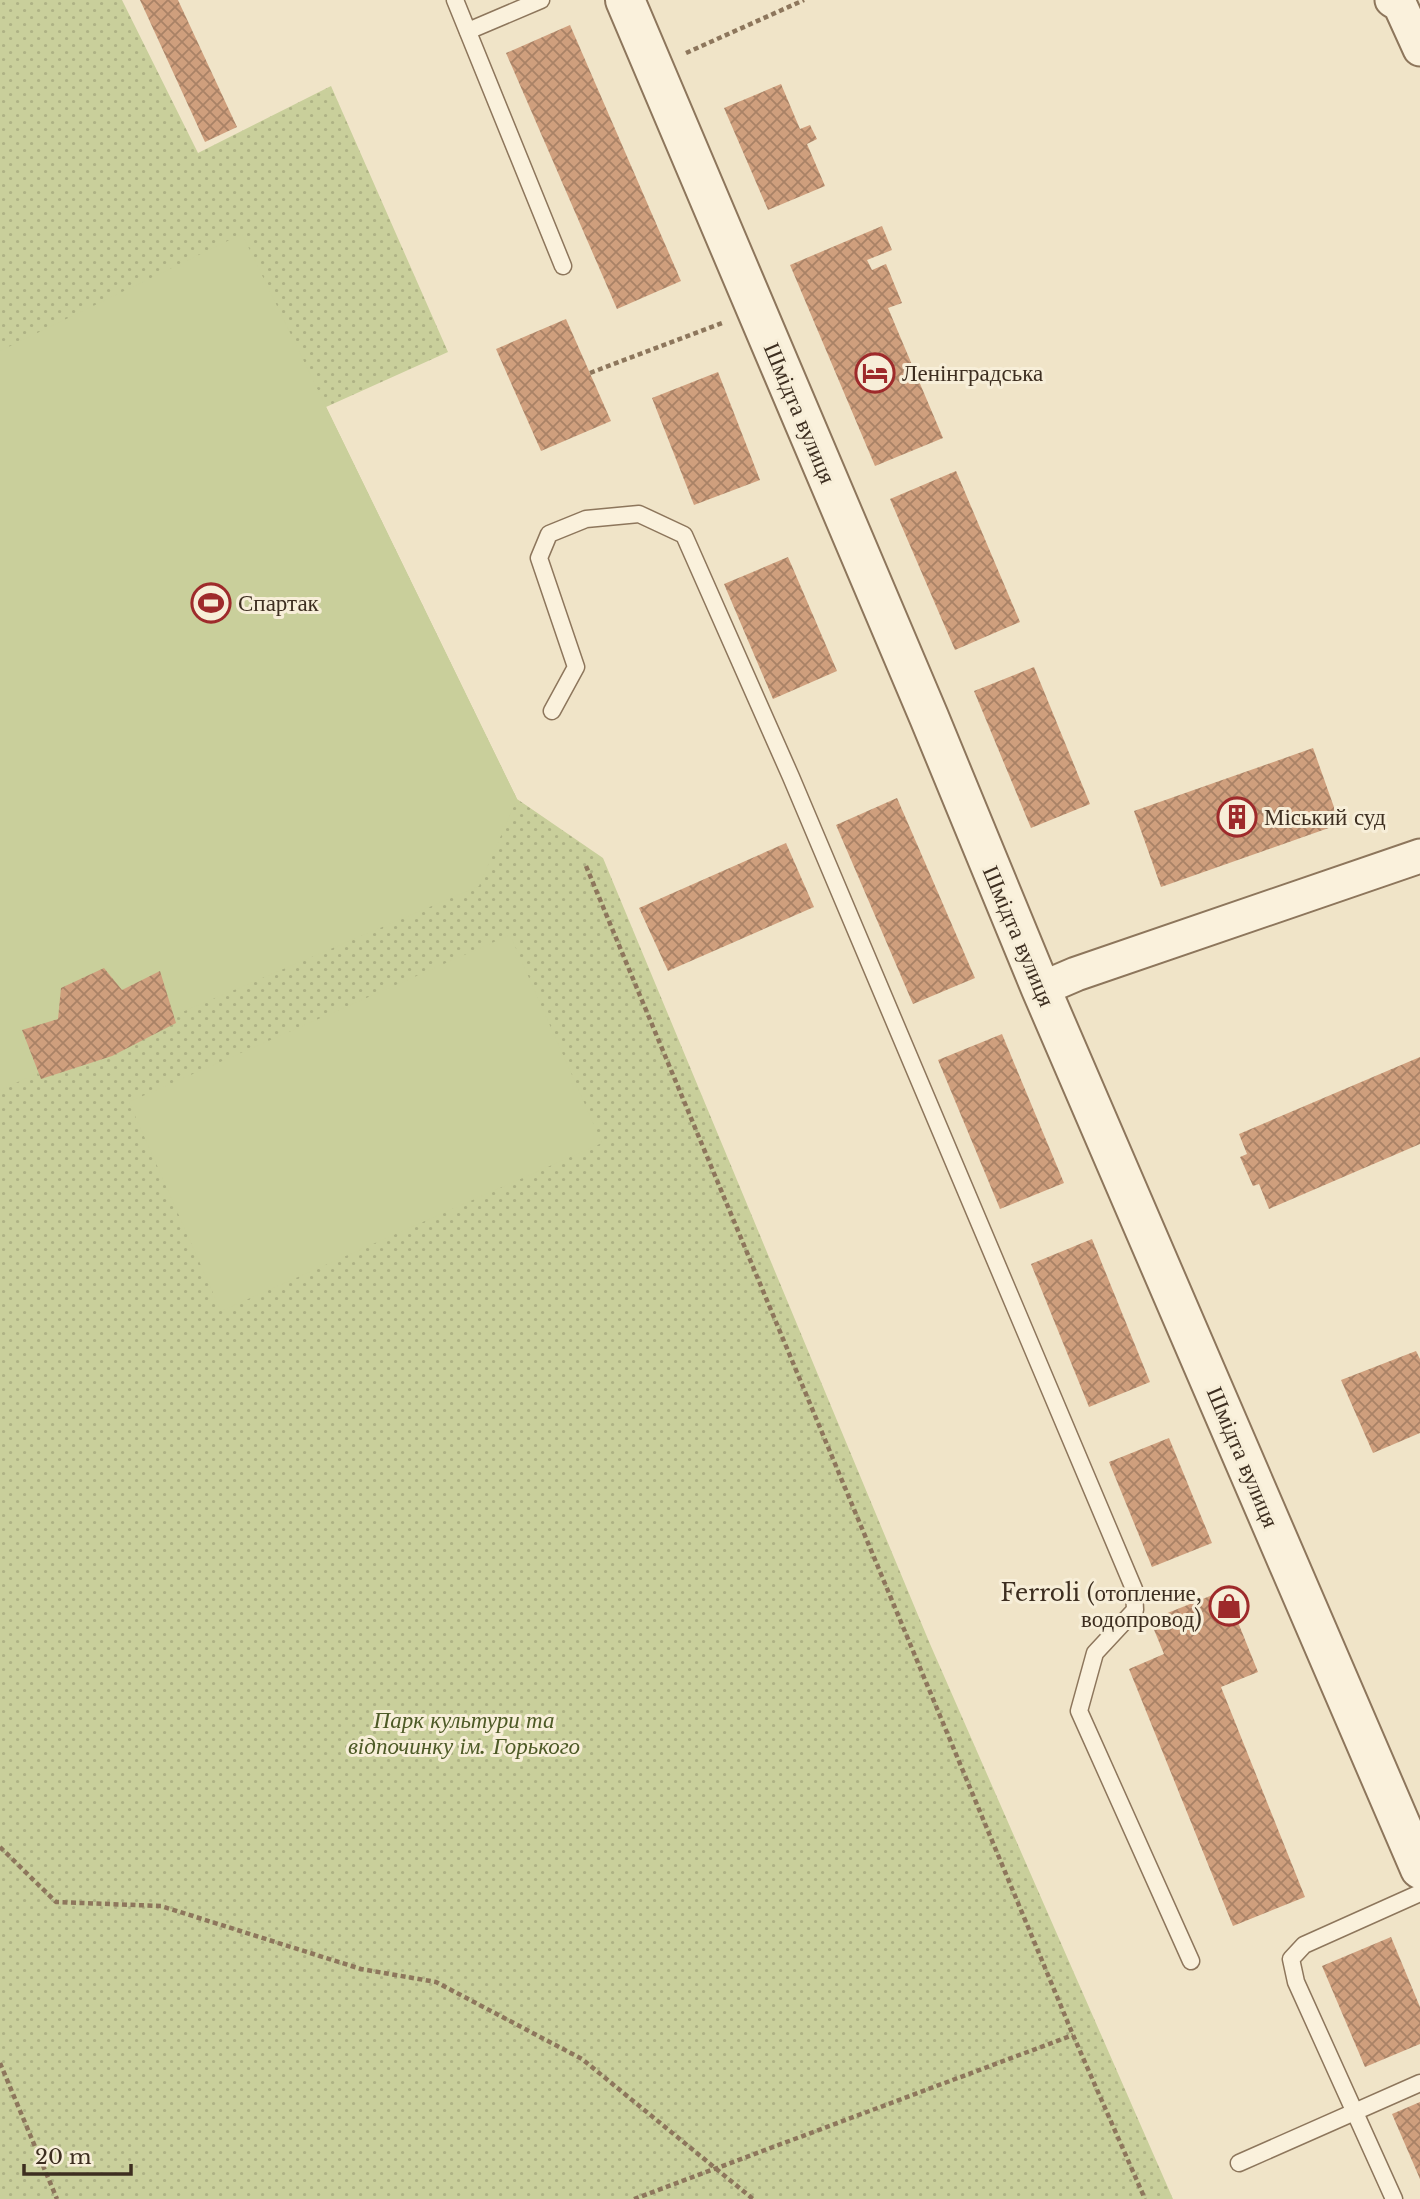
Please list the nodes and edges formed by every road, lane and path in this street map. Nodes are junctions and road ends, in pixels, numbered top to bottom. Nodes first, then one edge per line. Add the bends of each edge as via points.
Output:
1 (455, 0) edge
2 (541, 0) edge
3 (625, 0) edge
4 (804, 0) edge
5 (1392, 0) edge
6 (468, 31) junction
7 (1420, 49) edge
8 (653, 68) junction
9 (563, 266) dead end
10 (722, 323) dead end
11 (590, 373) dead end
12 (552, 711) dead end
13 (1420, 856) edge
14 (586, 866) dead end
15 (1041, 989) junction
16 (0, 1847) edge
17 (1420, 1869) edge
18 (1420, 1893) edge
19 (1191, 1961) dead end
20 (1073, 2035) junction
21 (0, 2063) edge
22 (1420, 2083) edge
23 (1355, 2112) junction
24 (1239, 2163) dead end
25 (717, 2169) junction
26 (57, 2199) edge
27 (634, 2199) edge
28 (753, 2199) edge
29 (1145, 2199) edge
30 (1394, 2199) edge

1 - 6 lane
2 - 6 lane
3 - 8 street, Шмідта вулиця
4 - 8 path
5 - 7 street via 1400,5
6 - 9 lane
8 - 15 street, Шмідта вулиця
10 - 11 path
12 - 19 lane via 576,667 539,558 549,534 586,519 639,514 684,535 791,777 1133,1589 1135,1610 1095,1653 1079,1710
13 - 15 street
14 - 20 path
15 - 17 street, Шмідта вулиця
16 - 25 path via 56,1902 161,1906 361,1969 436,1982 582,2059
18 - 23 lane via 1304,1945 1291,1959 1296,1982
20 - 25 path
20 - 29 path
21 - 26 path
22 - 23 lane
23 - 24 lane
23 - 30 lane
25 - 27 path
25 - 28 path

